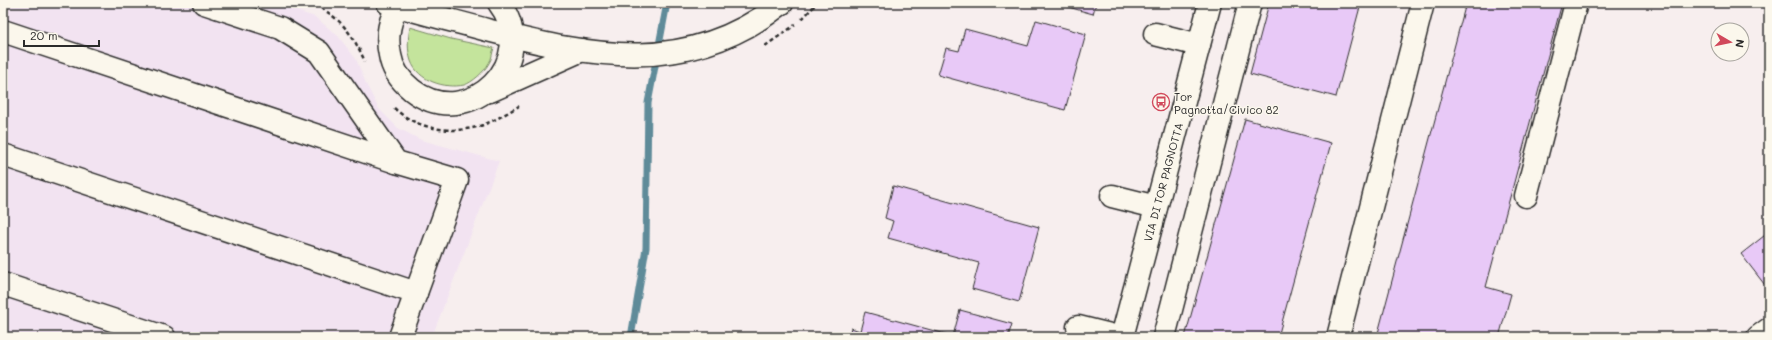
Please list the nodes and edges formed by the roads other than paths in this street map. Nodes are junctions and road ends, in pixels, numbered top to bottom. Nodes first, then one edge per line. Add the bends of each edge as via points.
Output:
1 (204, 3) edge
2 (499, 3) edge
3 (782, 3) edge
4 (1210, 3) edge
5 (1250, 3) edge
6 (1423, 3) edge
7 (1576, 3) edge
8 (396, 4) edge
9 (3, 31) edge
10 (1155, 34) dead end
11 (512, 36) junction
12 (1199, 45) junction
13 (582, 50) junction
14 (477, 97) junction
15 (3, 155) edge
16 (396, 162) junction
17 (1112, 196) dead end
18 (1526, 196) dead end
19 (1156, 207) junction
20 (3, 284) edge
21 (416, 293) junction
22 (1078, 327) dead end
23 (1769, 329) edge
24 (164, 337) edge
25 (400, 337) edge
26 (1118, 337) edge
27 (1122, 337) edge
28 (1164, 337) edge
29 (1338, 337) edge
30 (1758, 337) edge

1 - 16 street via 280,28 319,52
2 - 11 street via 508,18
3 - 13 street via 746,26 713,42 675,52 645,55 603,54
4 - 12 street, VIA DI TOR PAGNOTTA
5 - 28 street
6 - 29 street
7 - 18 street
8 - 11 street
8 - 14 street via 388,42 392,64 401,80 416,93 434,101 459,102
9 - 16 street
10 - 12 street
11 - 13 street
11 - 14 street via 505,69 492,87
12 - 19 street, VIA DI TOR PAGNOTTA
13 - 14 street
15 - 21 street
16 - 21 street via 457,180
17 - 19 street
19 - 27 street, VIA DI TOR PAGNOTTA
20 - 24 street
21 - 25 street
22 - 26 street
23 - 30 street

